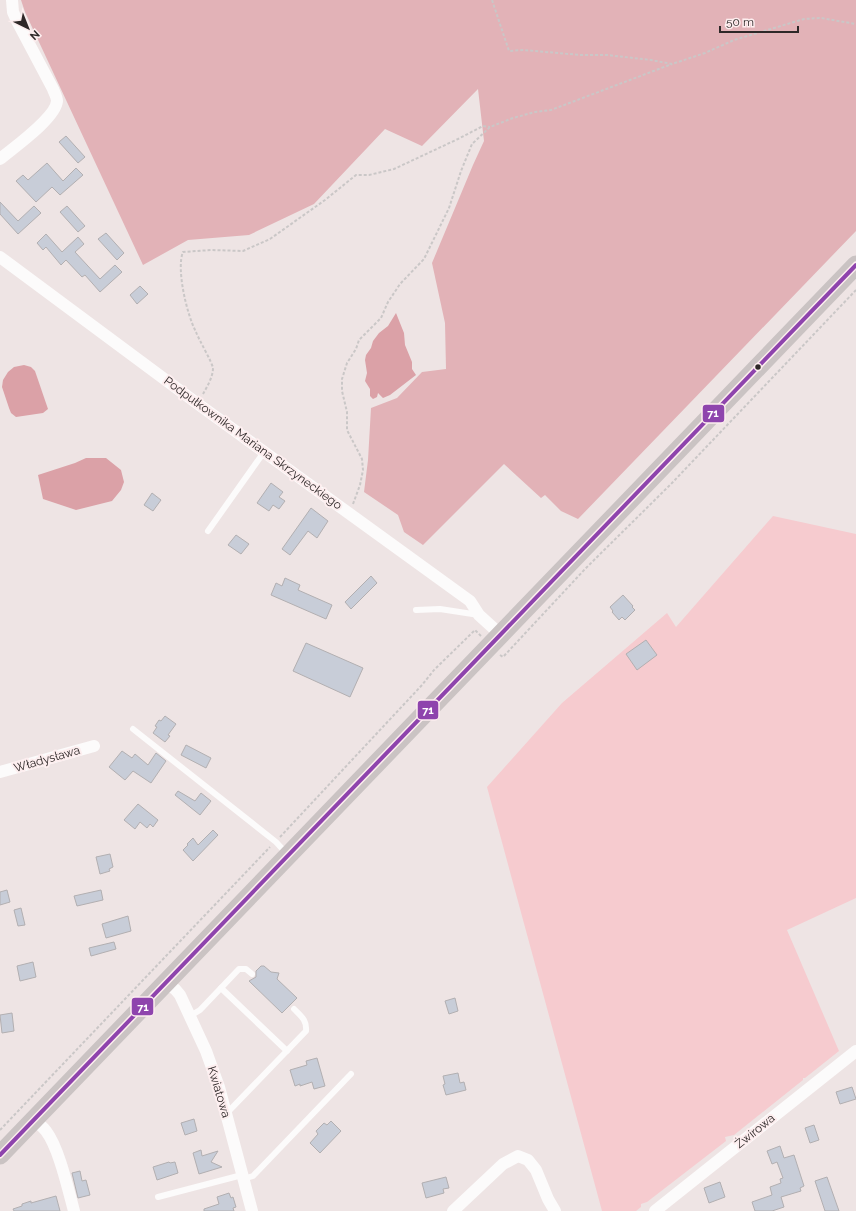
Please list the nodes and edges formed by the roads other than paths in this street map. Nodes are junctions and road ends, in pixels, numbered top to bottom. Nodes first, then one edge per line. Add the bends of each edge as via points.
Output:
1 (12, 0) edge
2 (0, 159) edge
3 (0, 257) edge
4 (856, 265) edge
5 (264, 452) junction
6 (208, 531) dead end
7 (416, 610) dead end
8 (479, 615) junction
9 (501, 635) junction
10 (133, 729) dead end
11 (94, 746) dead end
12 (0, 772) edge
13 (289, 856) junction
14 (252, 974) dead end
15 (165, 984) junction
16 (221, 988) junction
17 (294, 1009) dead end
18 (190, 1016) junction
19 (856, 1050) edge
20 (287, 1051) junction
21 (351, 1074) dead end
22 (226, 1114) junction
23 (34, 1120) junction
24 (0, 1155) edge
25 (242, 1177) junction
26 (158, 1197) dead end
27 (74, 1211) edge
28 (252, 1211) edge
29 (454, 1211) edge
30 (555, 1211) edge
31 (655, 1211) edge

1 - 2 street via 16,21 54,88 57,101 55,109 46,119
3 - 5 street, Podpułkownika Mariana Skrzyneckiego
4 - 9 main road
5 - 6 lane
5 - 8 street, Podpułkownika Mariana Skrzyneckiego via 470,601
7 - 8 lane via 440,609
8 - 9 street, Podpułkownika Mariana Skrzyneckiego
9 - 13 main road
10 - 13 lane via 276,842
11 - 12 street, Władysława
13 - 15 main road
14 - 16 lane via 246,969 239,969
15 - 18 street, Kwiatowa via 180,995
15 - 23 main road
16 - 18 lane via 200,1010
16 - 20 lane
17 - 20 lane via 305,1020 306,1031
18 - 22 street, Kwiatowa via 213,1070
19 - 31 street, Żwirowa
20 - 22 lane
21 - 25 lane via 253,1176
22 - 25 street, Kwiatowa
23 - 24 main road
23 - 27 street via 46,1131 57,1153
25 - 26 lane
25 - 28 street, Kwiatowa
29 - 30 street via 503,1164 518,1156 528,1160 533,1166

